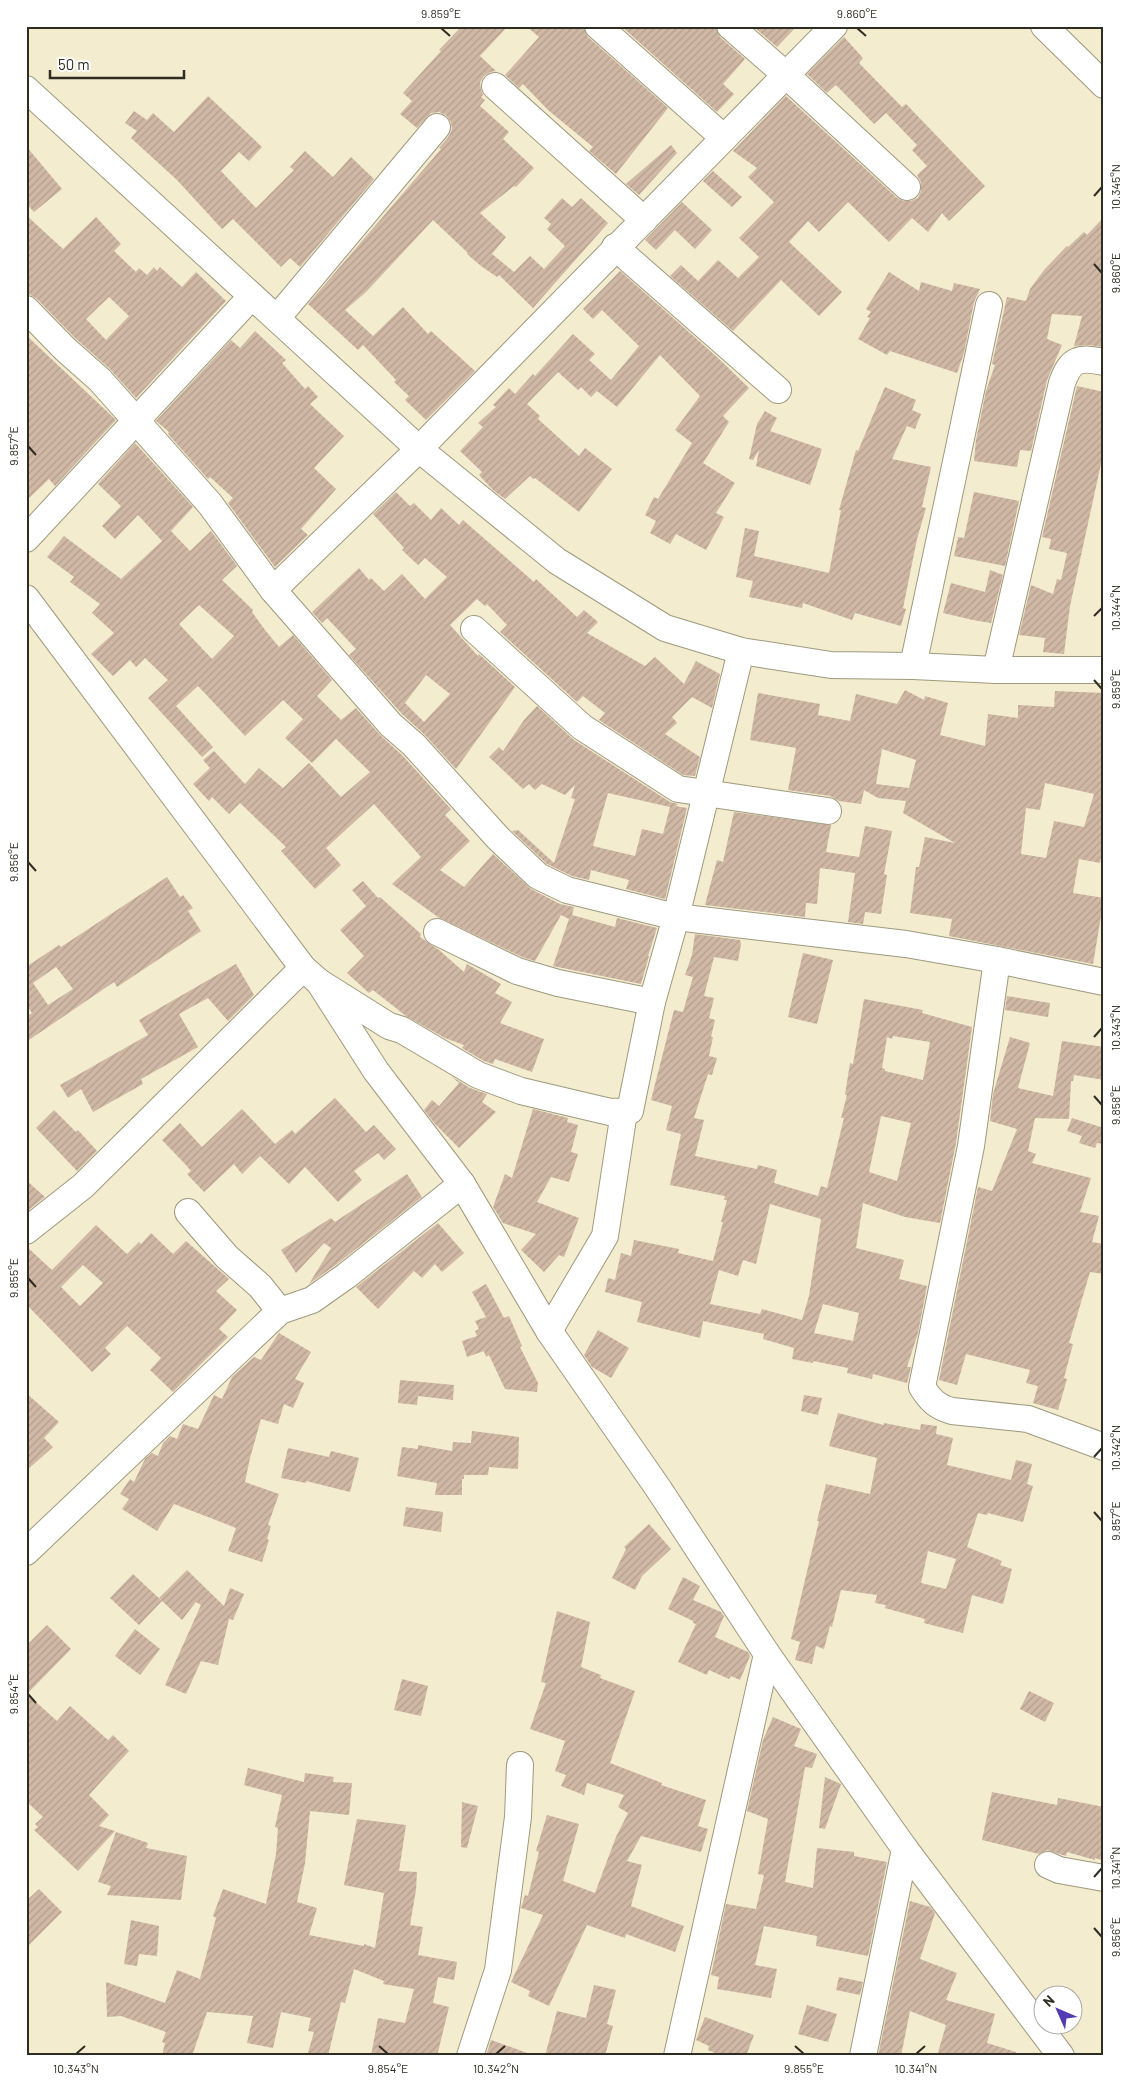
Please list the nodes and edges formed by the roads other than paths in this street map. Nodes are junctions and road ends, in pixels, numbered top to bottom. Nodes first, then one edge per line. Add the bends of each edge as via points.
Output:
1 (598, 26) edge
2 (730, 26) edge
3 (834, 26) edge
4 (1044, 26) edge
5 (786, 75) junction
6 (1104, 85) edge
7 (495, 86) dead end
8 (26, 90) edge
9 (438, 127) dead end
10 (724, 138) junction
11 (907, 187) dead end
12 (644, 220) junction
13 (615, 247) junction
14 (252, 296) junction
15 (989, 305) dead end
16 (26, 308) edge
17 (277, 318) junction
18 (1104, 362) edge
19 (778, 390) dead end
20 (136, 422) junction
21 (419, 449) junction
22 (26, 539) edge
23 (273, 590) junction
24 (26, 598) edge
25 (474, 629) dead end
26 (740, 651) junction
27 (913, 666) junction
28 (996, 670) junction
29 (1104, 670) edge
30 (706, 794) junction
31 (828, 811) dead end
32 (676, 917) junction
33 (437, 932) dead end
34 (996, 960) junction
35 (311, 975) junction
36 (1104, 982) edge
37 (652, 1002) junction
38 (624, 1112) junction
39 (462, 1184) junction
40 (188, 1212) dead end
41 (26, 1231) edge
42 (280, 1311) junction
43 (549, 1331) junction
44 (1104, 1448) edge
45 (26, 1552) edge
46 (767, 1654) junction
47 (520, 1765) dead end
48 (905, 1849) junction
49 (1048, 1865) dead end
50 (1104, 1878) edge
51 (470, 2056) edge
52 (677, 2056) edge
53 (863, 2056) edge
54 (1062, 2056) edge

1 - 10 street
2 - 5 street
3 - 5 street
4 - 6 street
5 - 10 street
5 - 11 street
7 - 12 street
8 - 14 street
9 - 17 street
10 - 12 street
12 - 13 street
13 - 19 street
13 - 21 street
14 - 17 street
14 - 20 street
15 - 27 street
16 - 20 street via 100,380
17 - 21 street
18 - 28 street via 1087,358 1067,368
20 - 22 street
20 - 23 street via 210,504
21 - 23 street
21 - 26 street via 557,561 665,628
23 - 32 street via 391,725 414,745 498,838 538,876 567,890
24 - 35 street
25 - 30 street via 582,727 678,789
26 - 27 street via 831,665
26 - 30 street
27 - 28 street
28 - 29 street
30 - 31 street
30 - 32 street
32 - 34 street via 906,944
32 - 37 street
33 - 37 street via 517,971 558,983
34 - 36 street
34 - 44 street via 971,1146 922,1387 931,1402 942,1408 1028,1419
35 - 38 street via 389,1026 402,1030 478,1075 521,1092 610,1112
35 - 39 street via 376,1071
35 - 41 street via 83,1186
37 - 38 street via 630,1111
38 - 43 street via 605,1236
39 - 42 street via 312,1300
39 - 43 street
40 - 42 street via 227,1258 260,1286
42 - 45 street
43 - 46 street via 658,1488
46 - 48 street
46 - 52 street
47 - 51 street via 518,1817 498,1970
48 - 53 street
48 - 54 street
49 - 50 street via 1058,1870

